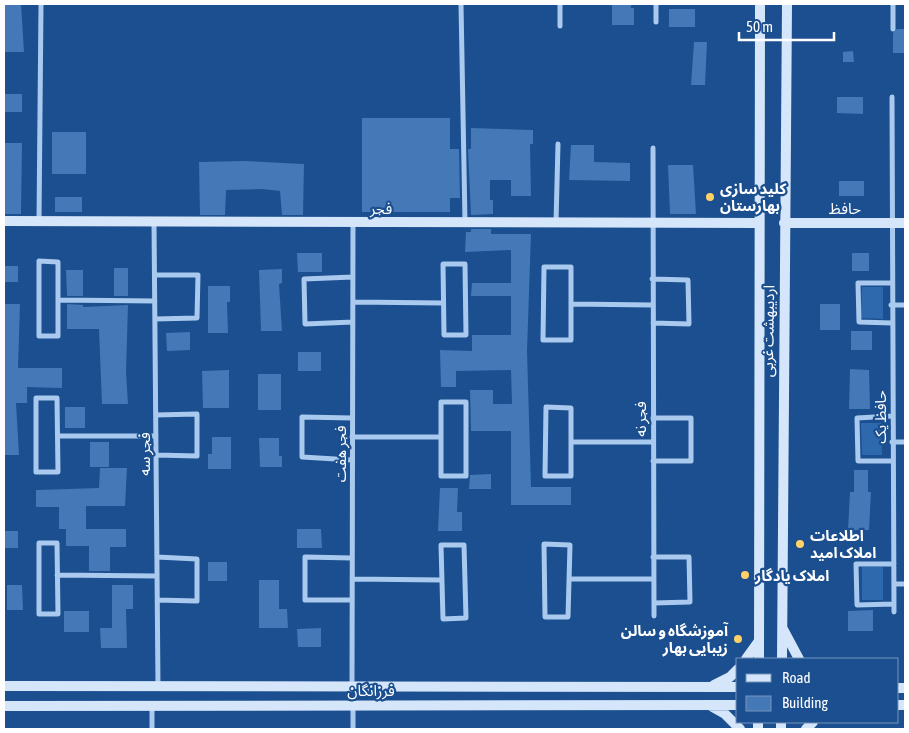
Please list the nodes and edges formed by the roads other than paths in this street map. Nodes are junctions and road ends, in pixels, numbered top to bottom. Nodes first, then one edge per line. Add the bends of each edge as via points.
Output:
1 (41, 4) edge
2 (461, 4) edge
3 (560, 4) edge
4 (656, 4) edge
5 (760, 4) edge
6 (786, 4) edge
7 (893, 4) edge
8 (656, 22) dead end
9 (560, 26) dead end
10 (892, 30) dead end
11 (892, 96) dead end
12 (558, 144) dead end
13 (653, 148) dead end
14 (4, 221) edge
15 (39, 221) junction
16 (154, 222) junction
17 (353, 223) junction
18 (465, 223) junction
19 (556, 223) junction
20 (652, 223) junction
21 (759, 223) junction
22 (784, 223) junction
23 (891, 223) junction
24 (905, 223) edge
25 (155, 275) junction
26 (353, 278) junction
27 (652, 279) junction
28 (891, 283) junction
29 (59, 300) junction
30 (155, 301) junction
31 (353, 302) junction
32 (443, 303) junction
33 (571, 304) junction
34 (652, 305) junction
35 (892, 305) junction
36 (905, 305) edge
37 (155, 319) junction
38 (352, 322) junction
39 (653, 323) junction
40 (892, 323) junction
41 (156, 415) junction
42 (892, 416) junction
43 (352, 418) junction
44 (653, 418) junction
45 (59, 436) junction
46 (156, 436) junction
47 (352, 437) junction
48 (441, 437) junction
49 (571, 442) junction
50 (653, 442) junction
51 (892, 442) junction
52 (905, 442) edge
53 (156, 455) junction
54 (352, 460) junction
55 (653, 461) junction
56 (893, 461) junction
57 (157, 557) junction
58 (653, 557) junction
59 (352, 558) junction
60 (894, 564) junction
61 (58, 575) junction
62 (157, 576) junction
63 (352, 579) junction
64 (654, 579) junction
65 (442, 580) junction
66 (571, 580) junction
67 (894, 584) junction
68 (905, 584) edge
69 (157, 600) junction
70 (352, 600) junction
71 (654, 603) junction
72 (894, 604) junction
73 (894, 612) dead end
74 (654, 616) dead end
75 (782, 627) junction
76 (759, 640) junction
77 (747, 658) edge
78 (759, 658) edge
79 (782, 658) edge
80 (798, 658) edge
81 (736, 671) edge
82 (4, 686) edge
83 (158, 686) junction
84 (352, 686) junction
85 (711, 687) junction
86 (736, 687) edge
87 (354, 704) junction
88 (708, 705) junction
89 (736, 705) edge
90 (4, 706) edge
91 (152, 706) junction
92 (152, 729) edge
93 (354, 729) edge
94 (740, 729) edge

1 - 15 street
2 - 18 street
3 - 9 street
4 - 8 street
5 - 21 street, اردیبهشت غربی
6 - 22 street, اردیبهشت غربی
7 - 10 street
11 - 23 street, حافظ یک
12 - 19 street
13 - 20 street, فجر نه
14 - 15 street, فجر
15 - 16 street, فجر
16 - 17 street, فجر
16 - 25 street, فجر سه
17 - 18 street, فجر
17 - 26 street, فجر هفت
18 - 19 street, فجر
19 - 20 street, فجر
20 - 21 street, فجر
20 - 27 street, فجر نه
21 - 76 street, اردیبهشت غربی
22 - 23 street, حافظ
22 - 75 street, اردیبهشت غربی
23 - 24 street, حافظ
23 - 28 street, حافظ یک
25 - 30 street, فجر سه
25 - 37 street via 198,275 197,318
26 - 31 street, فجر هفت
26 - 38 street via 304,279 305,324
27 - 34 street, فجر نه
27 - 39 street via 688,280 689,324
28 - 35 street, حافظ یک
28 - 40 street via 858,282 858,322
29 - 29 street via 58,262 39,261 39,336 58,336
29 - 30 street
30 - 37 street, فجر سه
31 - 32 street
31 - 38 street, فجر هفت
32 - 32 street via 443,264 465,264 466,335 444,335
33 - 33 street via 571,267 544,266 543,340 571,340
33 - 34 street
34 - 39 street, فجر نه
35 - 36 street
35 - 40 street, حافظ یک
37 - 41 street, فجر سه
38 - 43 street, فجر هفت
39 - 44 street, فجر نه
40 - 42 street, حافظ یک
41 - 46 street, فجر سه
41 - 53 street via 197,414 197,456
42 - 51 street, حافظ یک
42 - 56 street via 858,418 858,461
43 - 47 street, فجر هفت
43 - 54 street via 302,417 302,458
44 - 50 street, فجر نه
44 - 55 street via 691,418 691,461
45 - 45 street via 57,398 36,398 36,472 58,472
45 - 46 street
46 - 53 street, فجر سه
47 - 48 street
47 - 54 street, فجر هفت
48 - 48 street via 441,402 466,402 466,476 441,476
49 - 49 street via 572,408 546,407 546,476 571,476
49 - 50 street
50 - 55 street, فجر نه
51 - 52 street
51 - 56 street, حافظ یک
53 - 57 street, فجر سه
54 - 59 street, فجر هفت
55 - 58 street, فجر نه
56 - 60 street, حافظ یک
57 - 62 street, فجر سه
57 - 69 street via 197,558 197,601
58 - 64 street, فجر نه
58 - 71 street via 689,557 690,602
59 - 63 street, فجر هفت
59 - 70 street via 305,557 305,600
60 - 67 street, حافظ یک
60 - 72 street via 856,564 857,605
61 - 61 street via 57,543 39,543 39,614 58,614
61 - 62 street
62 - 69 street, فجر سه
63 - 65 street
63 - 70 street, فجر هفت
64 - 66 street
64 - 71 street, فجر نه
65 - 65 street via 441,546 464,545 466,618 443,619
66 - 66 street via 570,544 544,544 545,617 568,618
67 - 68 street
67 - 72 street, حافظ یک
69 - 83 street, فجر سه
70 - 84 street, فجر هفت
71 - 74 street, فجر نه
72 - 73 street, حافظ یک
75 - 79 street, اردیبهشت غربی
75 - 80 street
76 - 77 street
76 - 78 street, اردیبهشت غربی
81 - 85 street
82 - 83 street, فرزانگان
83 - 84 street, فرزانگان
84 - 85 street, فرزانگان
85 - 86 street, فرزانگان
87 - 88 street, فرزانگان
87 - 91 street, فرزانگان
87 - 93 street
88 - 89 street, فرزانگان
88 - 94 street via 725,714
90 - 91 street, فرزانگان
91 - 92 street

